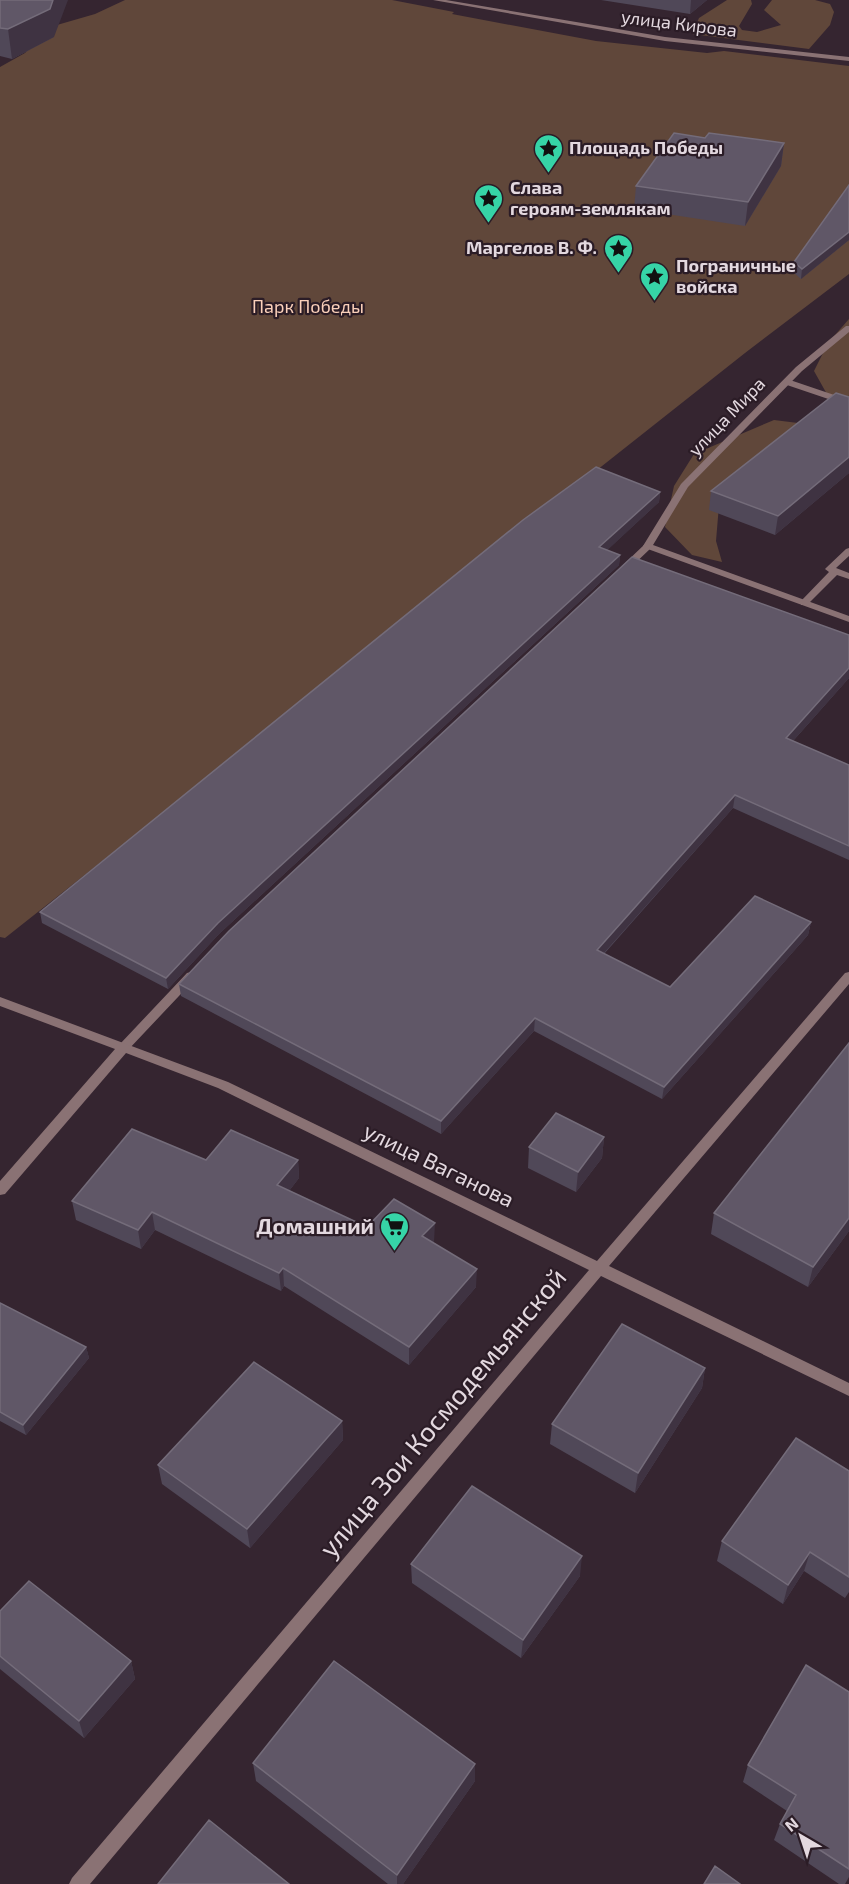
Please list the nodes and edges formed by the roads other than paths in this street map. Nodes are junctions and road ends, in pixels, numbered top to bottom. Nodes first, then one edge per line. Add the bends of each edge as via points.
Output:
1 (436, 0) edge
2 (849, 59) edge
3 (849, 328) edge
4 (787, 382) junction
5 (849, 403) edge
6 (648, 546) junction
7 (849, 551) edge
8 (836, 571) junction
9 (617, 574) edge
10 (849, 576) edge
11 (804, 603) junction
12 (849, 620) edge
13 (202, 964) edge
14 (849, 976) edge
15 (0, 1001) edge
16 (124, 1047) junction
17 (0, 1190) edge
18 (600, 1267) junction
19 (849, 1390) edge
20 (78, 1884) edge

1 - 2 street, улица Кирова via 665,39
3 - 4 street, улица Мира
4 - 5 street
4 - 6 street, улица Мира via 684,486
6 - 9 street, улица Мира
6 - 11 street
7 - 8 street via 830,569
8 - 10 street
8 - 11 street
11 - 12 street
13 - 16 street
14 - 18 street, улица Зои Космодемьянской
15 - 16 street, улица Ваганова
16 - 17 street
16 - 18 street, улица Ваганова via 223,1085
18 - 19 street, улица Ваганова
18 - 20 street, улица Зои Космодемьянской

